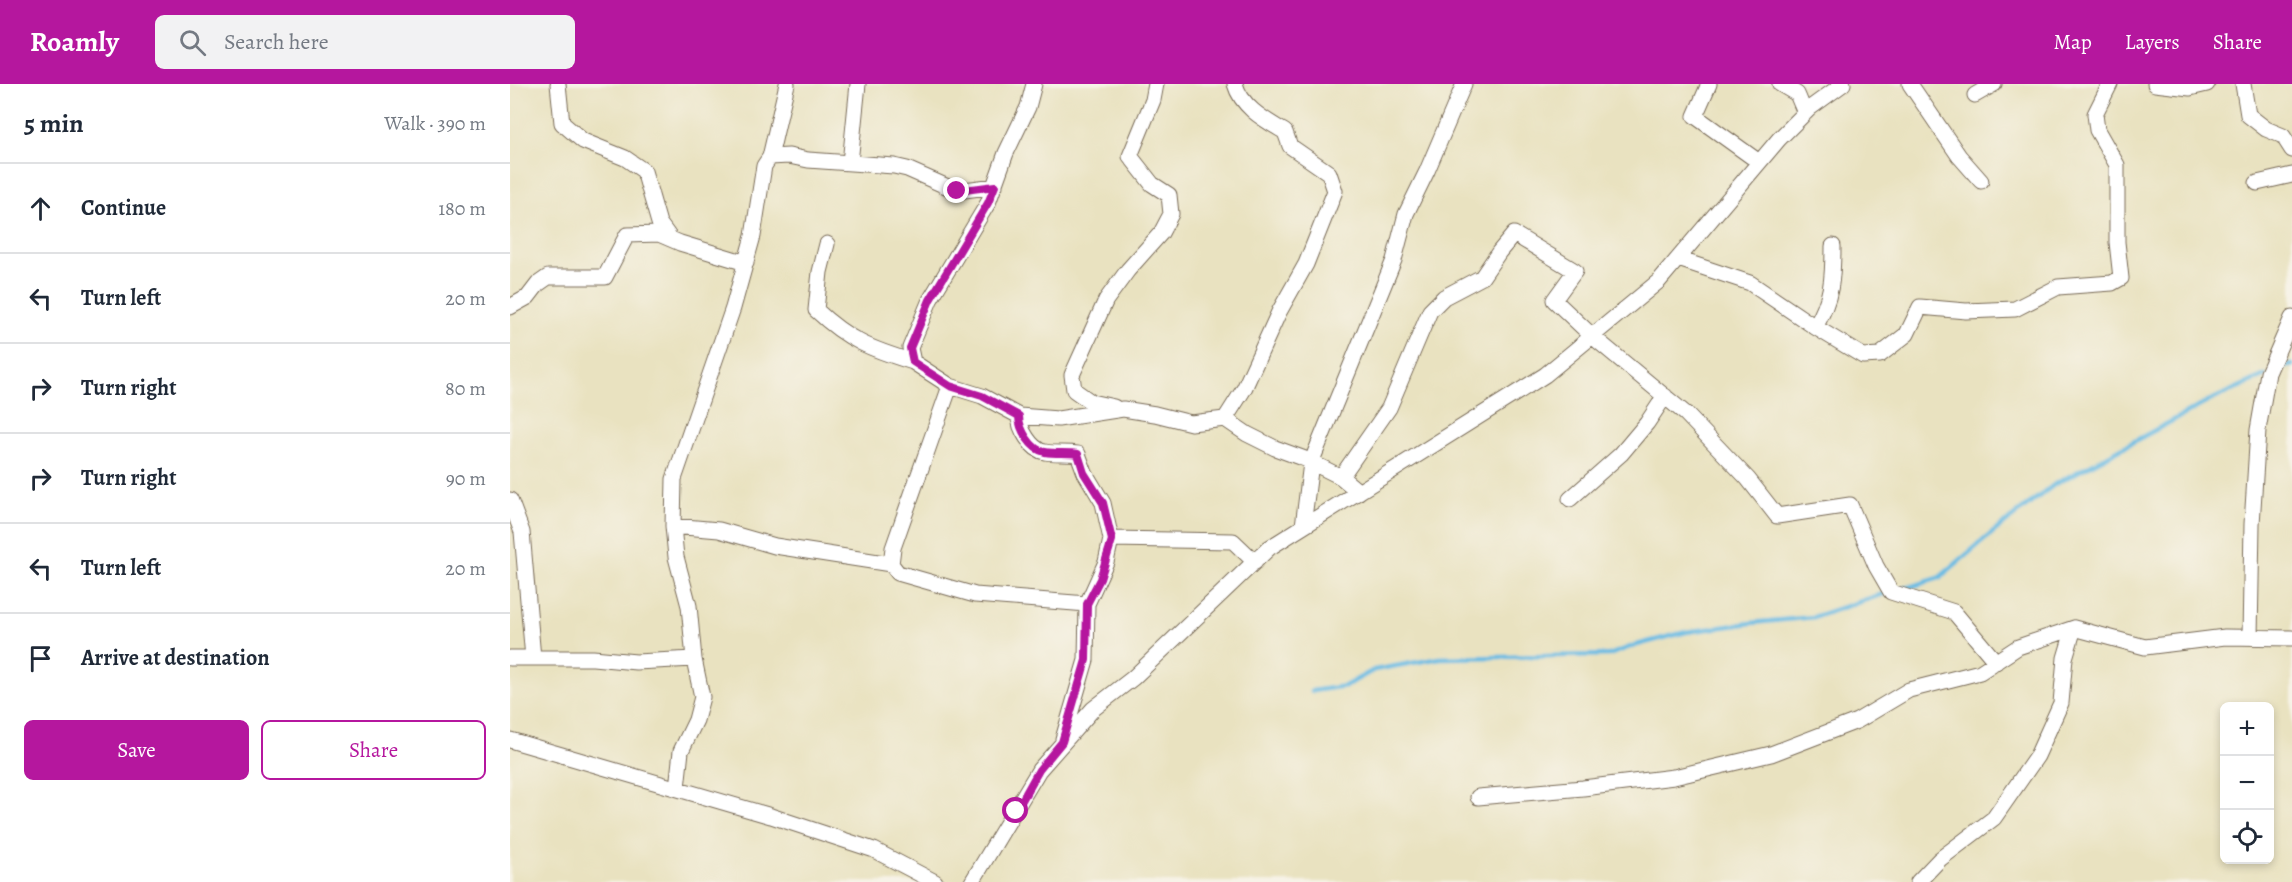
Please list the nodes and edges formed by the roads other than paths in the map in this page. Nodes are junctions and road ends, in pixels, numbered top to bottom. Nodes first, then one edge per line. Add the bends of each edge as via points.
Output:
1 (558, 84) edge
2 (787, 84) edge
3 (858, 84) edge
4 (1034, 84) edge
5 (1156, 84) edge
6 (1235, 84) edge
7 (1464, 84) edge
8 (1709, 84) edge
9 (1780, 84) edge
10 (1843, 84) edge
11 (1910, 84) edge
12 (1994, 84) edge
13 (2110, 84) edge
14 (2154, 84) edge
15 (2207, 84) edge
16 (2243, 84) edge
17 (1975, 95) dead end
18 (1805, 113) junction
19 (2292, 150) edge
20 (770, 157) junction
21 (1760, 162) junction
22 (850, 163) junction
23 (2292, 176) edge
24 (1982, 181) dead end
25 (2257, 183) dead end
26 (995, 186) junction
27 (670, 238) junction
28 (827, 244) dead end
29 (1833, 246) dead end
30 (1678, 259) junction
31 (746, 263) junction
32 (510, 307) edge
33 (2292, 318) edge
34 (1815, 327) junction
35 (1592, 336) junction
36 (913, 362) junction
37 (950, 386) junction
38 (1665, 396) junction
39 (1122, 409) junction
40 (1019, 416) junction
41 (1225, 419) junction
42 (1311, 463) junction
43 (1341, 477) junction
44 (1359, 492) junction
45 (1570, 499) dead end
46 (510, 500) edge
47 (673, 526) junction
48 (1304, 526) junction
49 (1112, 540) junction
50 (1255, 562) junction
51 (891, 564) junction
52 (1087, 604) junction
53 (2074, 628) junction
54 (2250, 637) junction
55 (2292, 638) edge
56 (510, 658) edge
57 (533, 658) junction
58 (694, 659) junction
59 (1996, 662) junction
60 (510, 740) edge
61 (1062, 742) junction
62 (677, 788) junction
63 (1478, 797) dead end
64 (935, 882) edge
65 (972, 882) edge
66 (1918, 882) edge

1 - 27 street via 562,123 583,141 625,158 644,171 659,223
2 - 20 street
3 - 22 street
4 - 26 street
5 - 39 street via 1130,156 1152,184 1169,195 1171,214 1161,233 1106,300 1072,375 1074,390 1091,402
6 - 41 street via 1239,97 1260,117 1285,132 1290,146 1329,173 1335,191 1306,264
7 - 42 street via 1406,214 1394,260
8 - 21 street via 1695,116
9 - 18 street via 1797,94
10 - 18 street
11 - 24 street via 1959,156
12 - 17 street
13 - 34 street via 2095,114 2097,130 2117,165 2121,278 2112,283 2058,287 2015,309 1920,308 1907,334 1880,355 1863,356
14 - 15 street via 2190,88
16 - 19 street via 2248,115 2283,136
18 - 21 street
20 - 22 street
20 - 31 street
21 - 30 street
22 - 26 street via 907,169 957,191
23 - 25 street
26 - 36 street via 930,300 910,348
27 - 31 street
27 - 32 street via 659,234 627,235 605,278 548,278
28 - 36 street via 816,310 852,340
29 - 34 street via 1833,282
30 - 34 street via 1750,283
30 - 35 street via 1659,281
31 - 47 street via 674,478
33 - 54 street via 2268,373 2258,430
35 - 38 street
35 - 43 street via 1554,300 1575,271 1514,234 1482,276 1444,297 1430,311 1389,408
35 - 44 street via 1545,375
36 - 37 street
37 - 40 street via 982,396
37 - 51 street via 892,548
38 - 45 street via 1621,454
38 - 59 street via 1722,450 1777,516 1850,505 1891,592 1954,612
39 - 40 street via 1058,419
39 - 41 street via 1191,423
40 - 49 street via 1023,433 1036,448 1078,454 1084,473 1103,503
41 - 42 street via 1247,434
42 - 43 street
42 - 48 street
43 - 44 street
44 - 48 street
46 - 57 street via 522,532
47 - 51 street via 719,530 775,546
47 - 58 street
48 - 50 street
49 - 50 street via 1233,541
49 - 52 street via 1100,579
50 - 61 street
51 - 52 street via 898,573 975,595
52 - 61 street via 1086,660
53 - 54 street via 2145,647
53 - 59 street via 2018,647
53 - 66 street via 2065,658 2061,703 2037,756 1994,818 1940,859
54 - 55 street
56 - 57 street
57 - 58 street via 636,663
58 - 62 street via 702,697 681,751
59 - 63 street via 1980,672 1909,690 1857,720 1772,754 1674,777
60 - 62 street
61 - 65 street via 1039,770
62 - 64 street via 874,850

